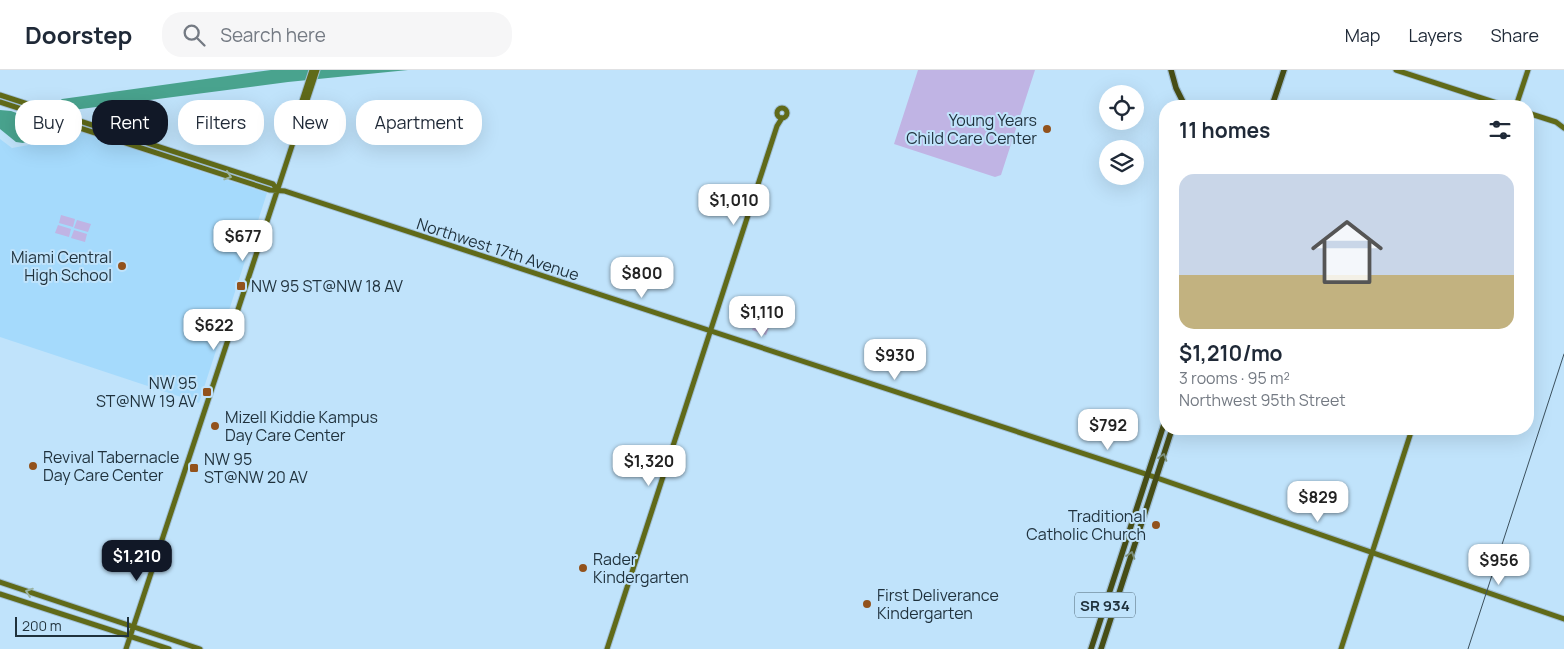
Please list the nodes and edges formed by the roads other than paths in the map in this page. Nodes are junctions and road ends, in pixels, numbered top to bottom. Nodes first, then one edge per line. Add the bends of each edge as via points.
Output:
1 (312, 70) edge
2 (318, 70) edge
3 (1171, 70) edge
4 (1284, 70) edge
5 (1396, 70) edge
6 (1528, 70) edge
7 (311, 81) junction
8 (0, 94) edge
9 (1182, 100) edge
10 (1274, 100) edge
11 (1488, 100) edge
12 (1518, 100) edge
13 (0, 102) edge
14 (1534, 115) edge
15 (780, 117) dead end
16 (1556, 122) junction
17 (1564, 122) edge
18 (92, 125) edge
19 (1564, 128) edge
20 (150, 145) edge
21 (153, 145) edge
22 (148, 150) junction
23 (193, 158) junction
24 (175, 159) junction
25 (202, 161) junction
26 (204, 168) junction
27 (277, 189) junction
28 (710, 332) junction
29 (1161, 435) edge
30 (1170, 435) edge
31 (1410, 435) edge
32 (1148, 475) junction
33 (1157, 478) junction
34 (1372, 552) junction
35 (0, 582) edge
36 (0, 594) edge
37 (1564, 619) edge
38 (133, 627) junction
39 (130, 637) junction
40 (126, 649) edge
41 (168, 649) edge
42 (200, 649) edge
43 (607, 649) edge
44 (1091, 649) edge
45 (1101, 649) edge
46 (1341, 649) edge

1 - 7 main road
2 - 7 main road
3 - 9 main road
4 - 10 main road
5 - 11 main road
6 - 12 main road
7 - 27 main road via 304,112
8 - 18 main road, Northwest 17th Avenue
13 - 22 main road, Northwest 17th Avenue
14 - 16 main road
15 - 28 main road
16 - 17 main road
16 - 19 main road
20 - 22 main road
21 - 23 main road, Northwest 17th Avenue
22 - 24 main road, Northwest 17th Avenue
23 - 24 main road via 179,156
23 - 25 main road, Northwest 17th Avenue
24 - 26 main road, Northwest 17th Avenue
25 - 26 main road
25 - 27 main road, Northwest 17th Avenue via 272,184
26 -> 27 main road, Northwest 17th Avenue via 270,190
27 - 28 main road, Northwest 17th Avenue
27 - 38 main road
28 - 32 main road, Northwest 17th Avenue
28 - 43 main road
29 - 32 main road, SR 934
33 -> 30 main road, SR 934
31 - 34 main road
32 - 33 main road, Northwest 17th Avenue
32 - 44 main road, SR 934
33 - 34 main road, Northwest 17th Avenue
45 -> 33 main road, SR 934
34 - 37 main road, Northwest 17th Avenue
34 - 46 main road
38 -> 35 main road
36 - 39 main road
38 - 39 main road
38 - 42 main road
39 - 40 main road
39 - 41 main road

